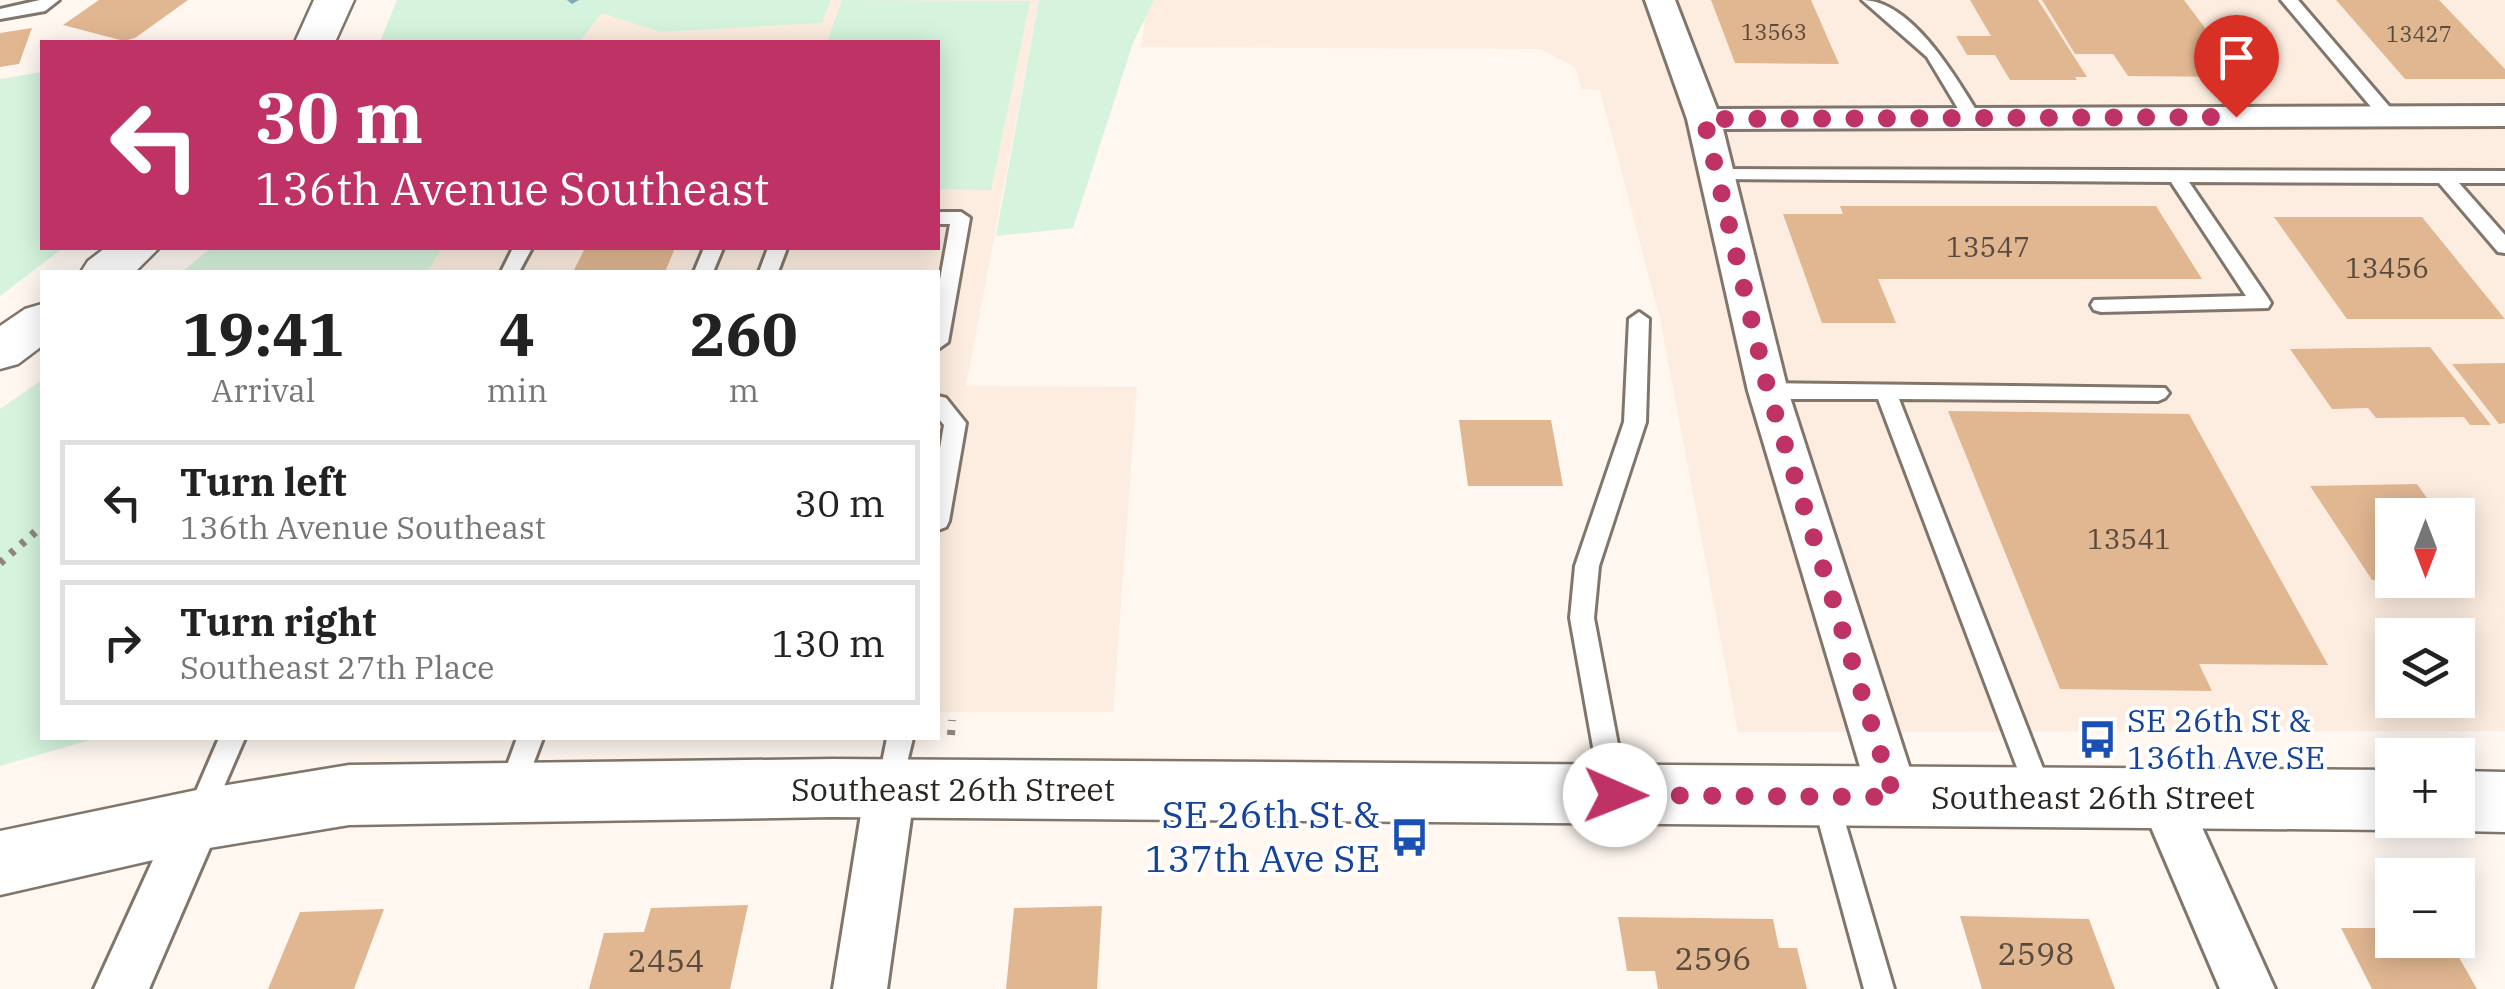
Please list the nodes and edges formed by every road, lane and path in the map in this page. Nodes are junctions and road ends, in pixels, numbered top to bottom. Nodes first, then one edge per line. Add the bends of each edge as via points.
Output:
1 (52, 0) edge
2 (334, 0) edge
3 (1660, 0) edge
4 (1870, 0) edge
5 (2289, 0) edge
6 (0, 14) edge
7 (317, 40) edge
8 (2388, 116) junction
9 (2505, 116) edge
10 (1972, 118) junction
11 (1704, 119) junction
12 (1718, 176) junction
13 (2176, 176) junction
14 (2444, 177) junction
15 (2505, 177) edge
16 (940, 218) edge
17 (2505, 247) edge
18 (133, 250) edge
19 (108, 270) edge
20 (2101, 305) dead end
21 (1639, 319) dead end
22 (40, 322) edge
23 (940, 331) edge
24 (0, 351) edge
25 (1768, 390) junction
26 (1885, 391) junction
27 (2158, 393) dead end
28 (940, 406) edge
29 (940, 509) edge
30 (40, 528) edge
31 (0, 562) edge
32 (952, 720) dead end
33 (950, 736) dead end
34 (231, 740) edge
35 (895, 763) edge
36 (520, 764) edge
37 (1615, 795) junction
38 (1894, 797) junction
39 (1825, 798) junction
40 (2042, 799) junction
41 (2164, 799) junction
42 (2375, 800) edge
43 (2475, 801) edge
44 (2505, 802) edge
45 (196, 820) junction
46 (0, 863) edge
47 (121, 989) edge
48 (860, 989) edge
49 (1879, 989) edge
50 (2248, 989) edge

1 - 6 lane
2 - 7 street
3 - 11 street
4 - 10 lane via 1934,54
5 - 8 lane
8 - 9 street
8 - 10 street
10 - 11 street
11 - 12 street
12 - 13 lane
12 - 25 street
13 - 14 lane
13 - 20 lane via 2261,304
14 - 15 lane
14 - 17 lane
16 - 23 lane via 961,218
18 - 19 street
21 - 37 lane via 1635,422 1587,566 1582,618
22 - 24 street
25 - 26 lane
25 - 38 street
26 - 27 lane
26 - 40 lane
28 - 29 lane via 955,423
30 - 31 path
32 - 33 path
34 - 45 lane
35 - 36 street, Southeast 26th Street
35 - 37 street, Southeast 26th Street
35 - 48 street
36 - 45 street, Southeast 26th Street
37 - 39 street, Southeast 26th Street
38 - 39 street, Southeast 26th Street
38 - 40 street, Southeast 26th Street
39 - 49 lane
40 - 41 street, Southeast 26th Street
41 - 42 street, Southeast 26th Street
41 - 50 street
43 - 44 street
45 - 46 street, Southeast 26th Street
45 - 47 street

